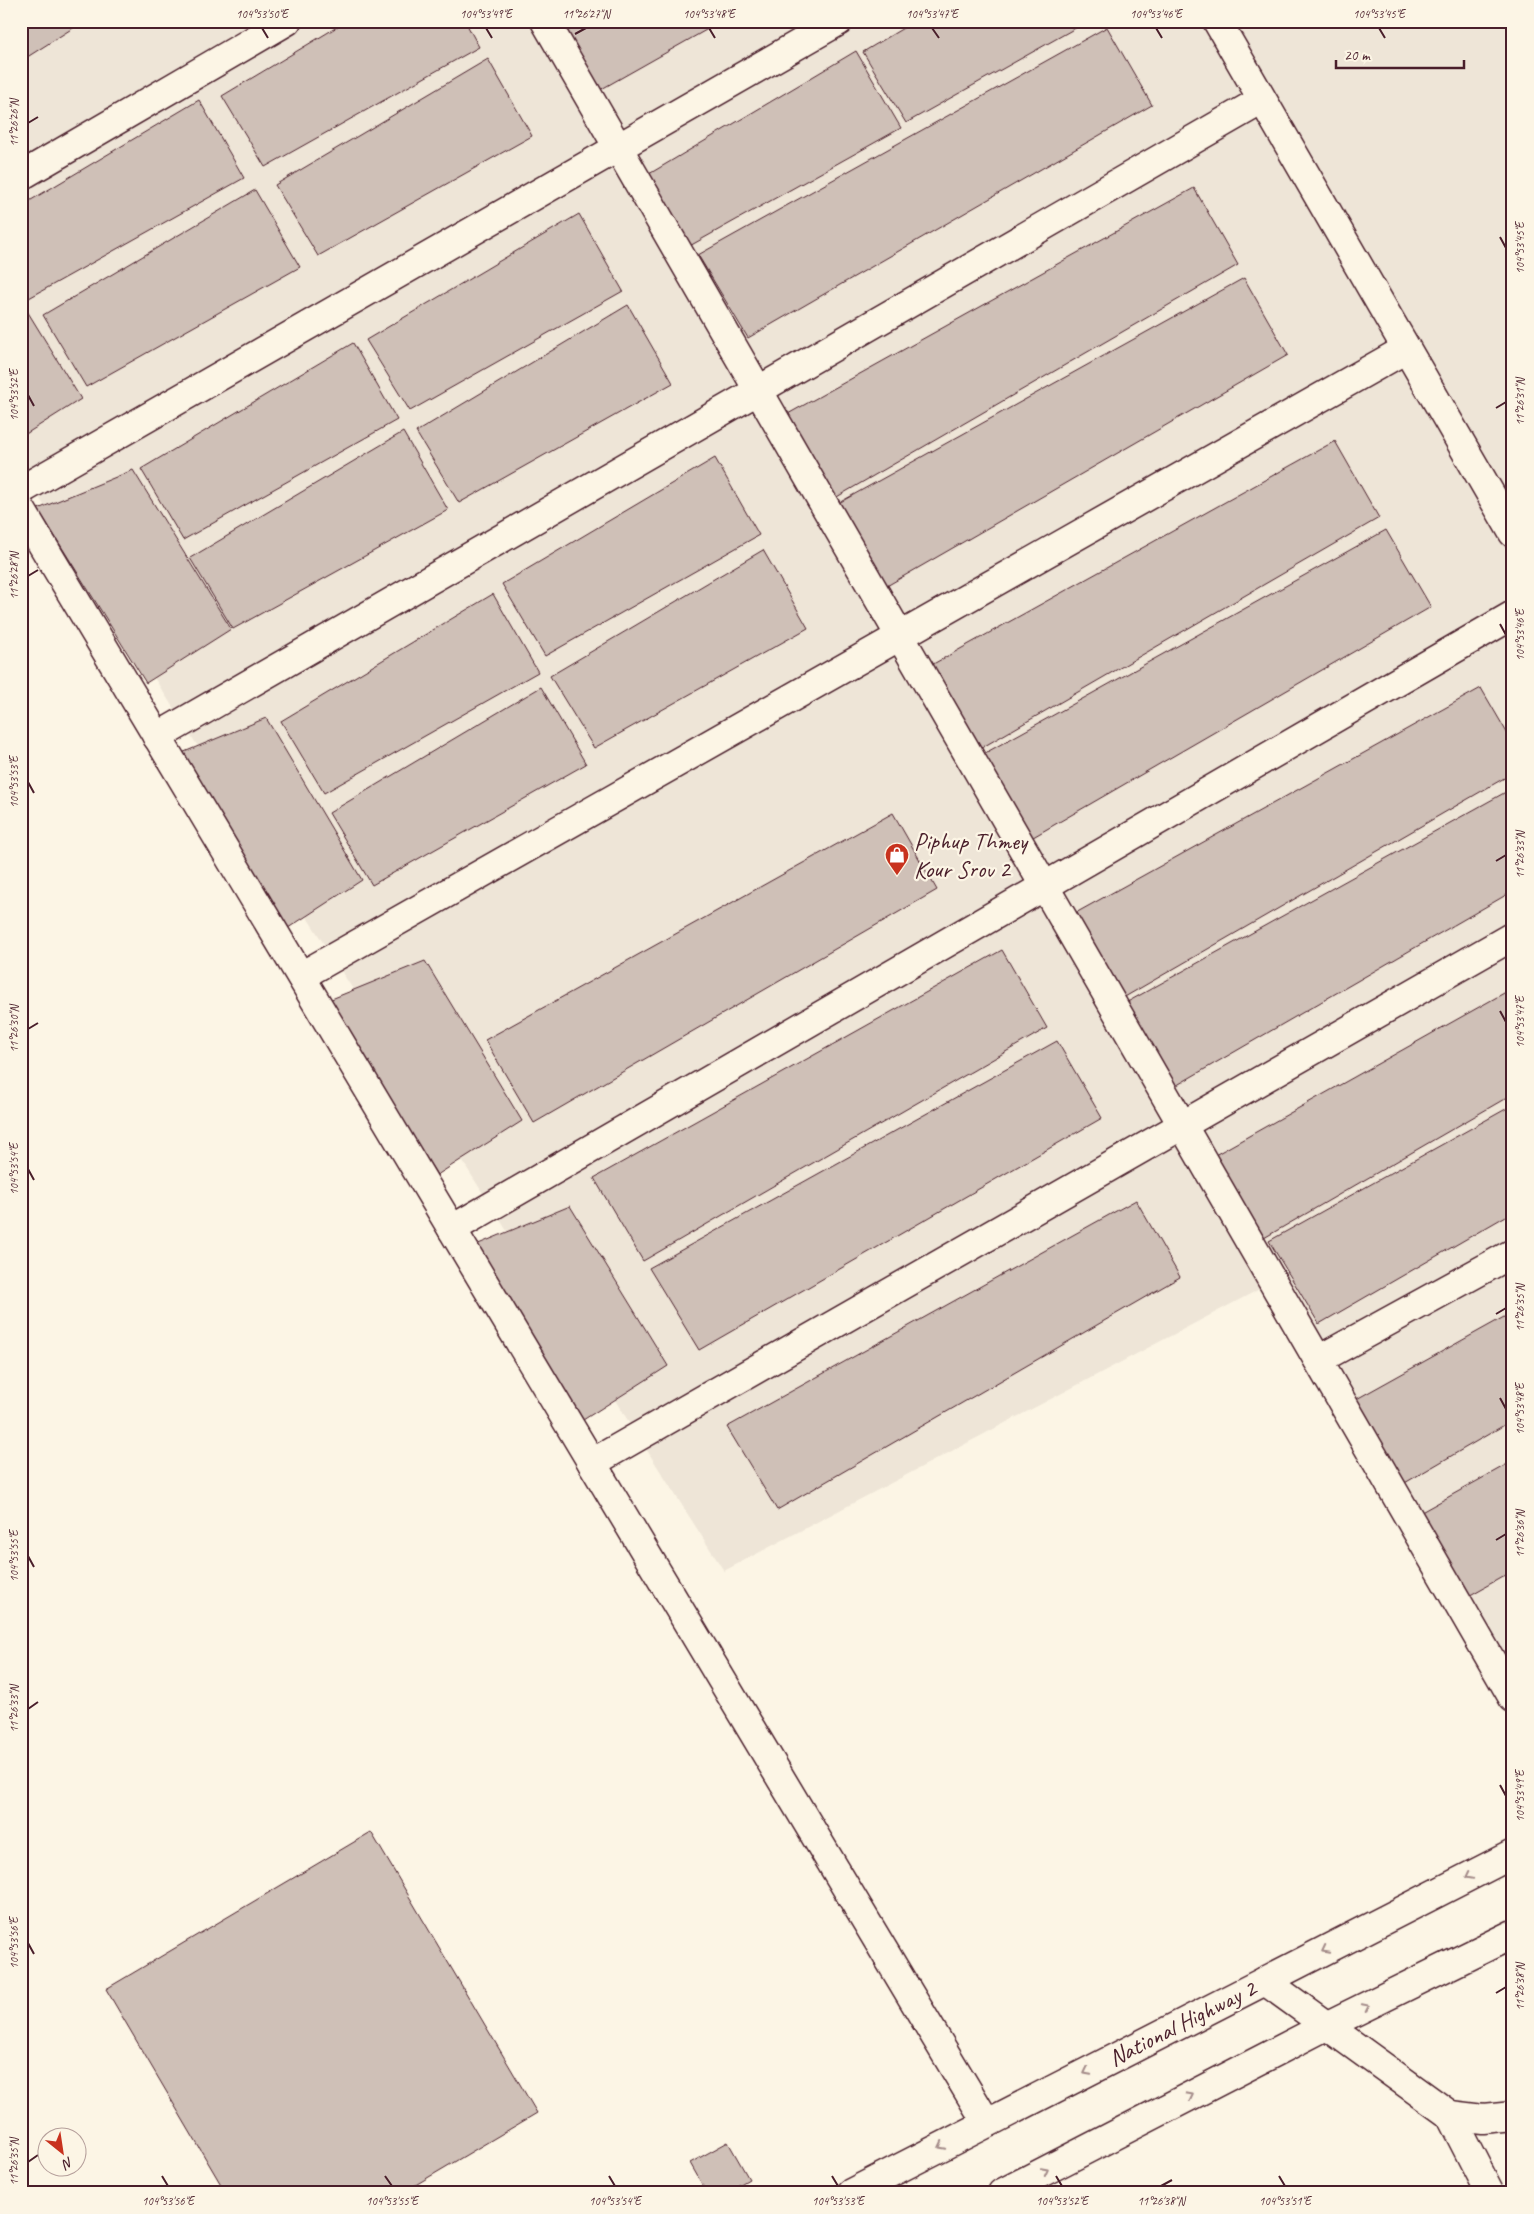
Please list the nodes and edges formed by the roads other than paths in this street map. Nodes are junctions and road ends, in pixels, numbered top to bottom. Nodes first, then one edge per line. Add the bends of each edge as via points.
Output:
1 (288, 21) edge
2 (545, 21) edge
3 (839, 21) edge
4 (1216, 21) edge
5 (1262, 100) junction
6 (618, 149) junction
7 (21, 176) edge
8 (1406, 348) junction
9 (758, 390) junction
10 (21, 490) edge
11 (21, 509) edge
12 (1513, 533) edge
13 (1513, 615) edge
14 (900, 637) junction
15 (157, 737) junction
16 (1044, 886) junction
17 (1513, 936) edge
18 (301, 976) junction
19 (1182, 1125) junction
20 (452, 1229) junction
21 (1513, 1253) edge
22 (1318, 1360) junction
23 (592, 1462) junction
24 (1506, 1670) edge
25 (1513, 1698) edge
26 (1513, 1854) edge
27 (1513, 1934) edge
28 (1265, 1981) junction
29 (1326, 2026) junction
30 (1450, 2115) junction
31 (1513, 2116) edge
32 (987, 2123) junction
33 (851, 2193) edge
34 (1002, 2193) edge
35 (1490, 2193) edge

1 - 7 main road
2 - 6 main road
3 - 6 main road
4 - 5 main road
5 - 8 main road
5 - 9 main road
6 - 9 main road
6 - 10 main road
8 - 12 main road
8 - 14 main road
9 - 14 main road
9 - 15 main road
11 - 15 main road
13 - 16 main road
14 - 16 main road
14 - 18 main road
15 - 18 main road
16 - 19 main road
16 - 20 main road
17 - 19 main road
18 - 20 main road
19 - 22 main road
19 - 23 main road
20 - 23 main road
21 - 22 main road
22 - 24 main road
23 - 32 main road
24 - 25 main road
26 -> 28 main road, National Highway 2
29 -> 27 main road
28 - 29 main road
28 -> 32 main road, National Highway 2
29 - 30 main road
34 -> 29 main road
30 - 31 main road via 1483,2119
30 - 35 main road
32 -> 33 main road, National Highway 2

